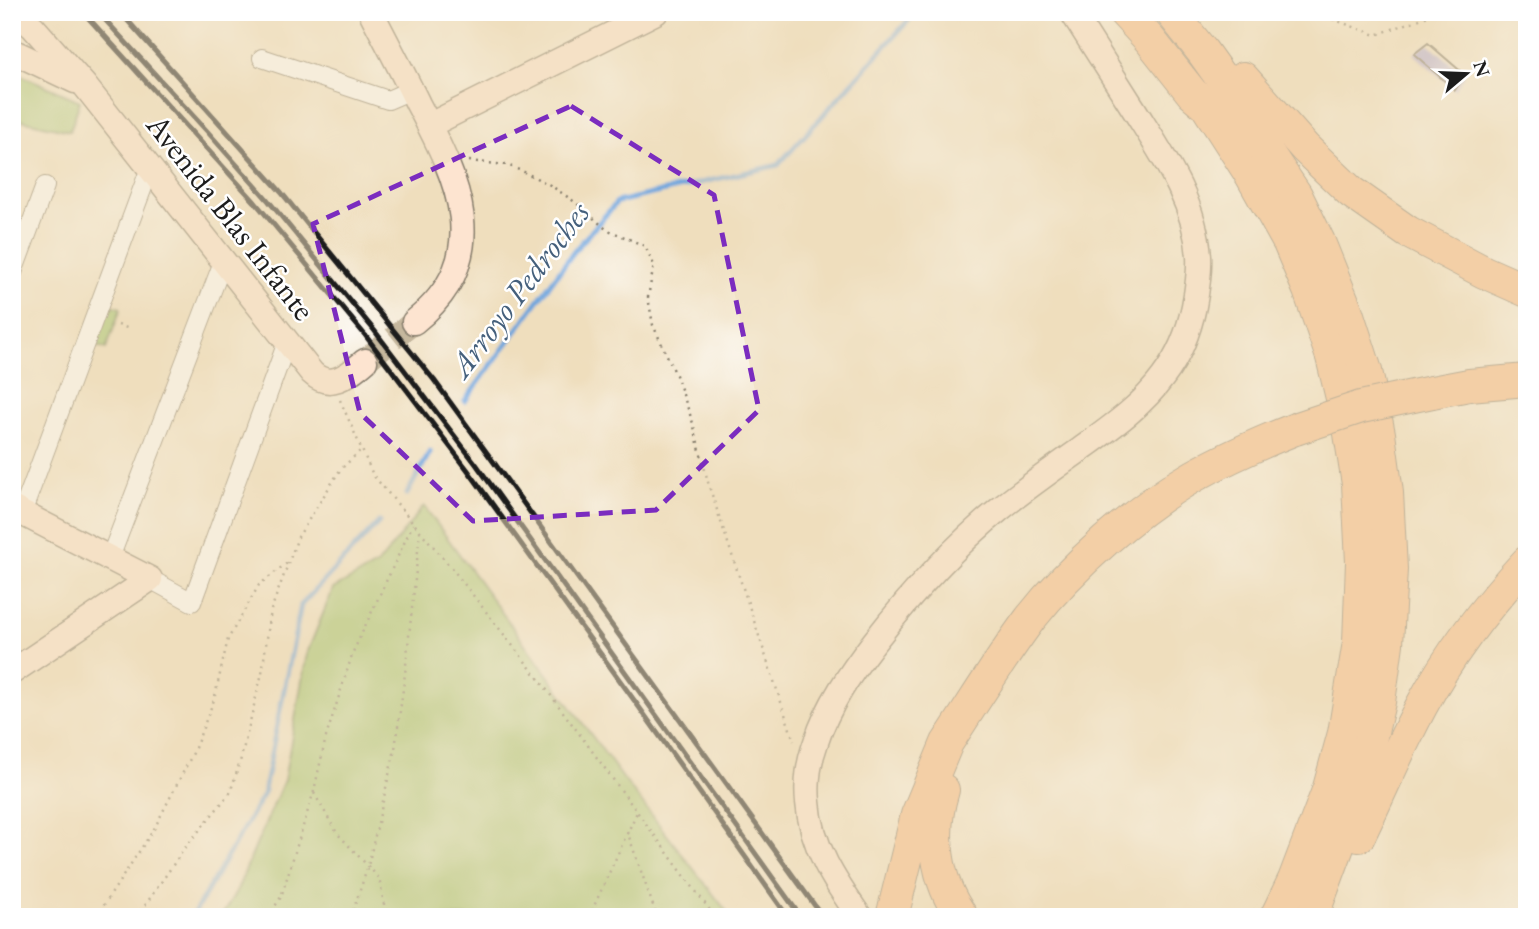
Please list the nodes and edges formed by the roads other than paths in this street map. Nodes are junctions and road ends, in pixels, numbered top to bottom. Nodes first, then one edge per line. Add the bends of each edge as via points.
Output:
1 (15, 12) edge
2 (371, 12) edge
3 (656, 12) edge
4 (1072, 12) edge
5 (1124, 12) edge
6 (1138, 12) edge
7 (1155, 12) edge
8 (1171, 12) edge
9 (1185, 12) edge
10 (12, 51) edge
11 (262, 58) dead end
12 (85, 86) junction
13 (411, 90) junction
14 (1206, 105) junction
15 (430, 125) junction
16 (1265, 149) junction
17 (150, 168) junction
18 (45, 187) dead end
19 (223, 262) junction
20 (12, 275) edge
21 (1527, 291) edge
22 (414, 322) tunnel mouth
23 (287, 342) junction
24 (365, 360) tunnel mouth
25 (1527, 380) edge
26 (17, 510) edge
27 (110, 558) junction
28 (1527, 562) edge
29 (150, 579) junction
30 (12, 673) edge
31 (974, 702) junction
32 (1294, 880) junction
33 (860, 917) edge
34 (892, 917) edge
35 (962, 917) edge
36 (1260, 917) edge
37 (1276, 917) edge
38 (1313, 917) edge

1 - 12 street, Avenida Blas Infante
2 - 13 street
3 - 15 street
4 - 33 street via 1183,193 1199,257 1191,319 1180,350 1147,396 958,545 887,625 834,701 810,764 808,805 823,860
5 - 14 highway
6 - 14 highway via 1198,88
7 - 16 highway
8 - 16 highway via 1252,121
9 - 21 highway via 1351,192 1408,232
10 - 12 street, Avenida Blas Infante
11 - 13 street via 388,100
12 - 17 street, Avenida Blas Infante
13 - 15 street
14 - 32 highway via 1289,243 1309,290 1332,357 1358,484 1362,562 1359,642 1329,788
15 - 22 street via 454,182 463,233 451,282
16 - 38 highway via 1296,195 1346,309 1366,371 1379,434 1388,518 1391,569 1379,702 1364,766
17 - 19 street, Avenida Blas Infante
17 - 26 street
18 - 20 street
19 - 23 street, Avenida Blas Infante
19 - 27 street
23 - 24 street, Avenida Blas Infante via 322,381 346,375
23 - 29 street via 192,602
25 - 31 highway, bridge via 1361,407 1239,452 1192,477 1100,545 1060,584 1030,619
26 - 27 street
27 - 29 street
28 - 38 highway via 1501,590 1422,705 1328,899
29 - 30 street
31 - 34 highway via 936,765 917,815
31 - 35 highway via 936,824 944,883
32 - 36 highway
32 - 37 highway

